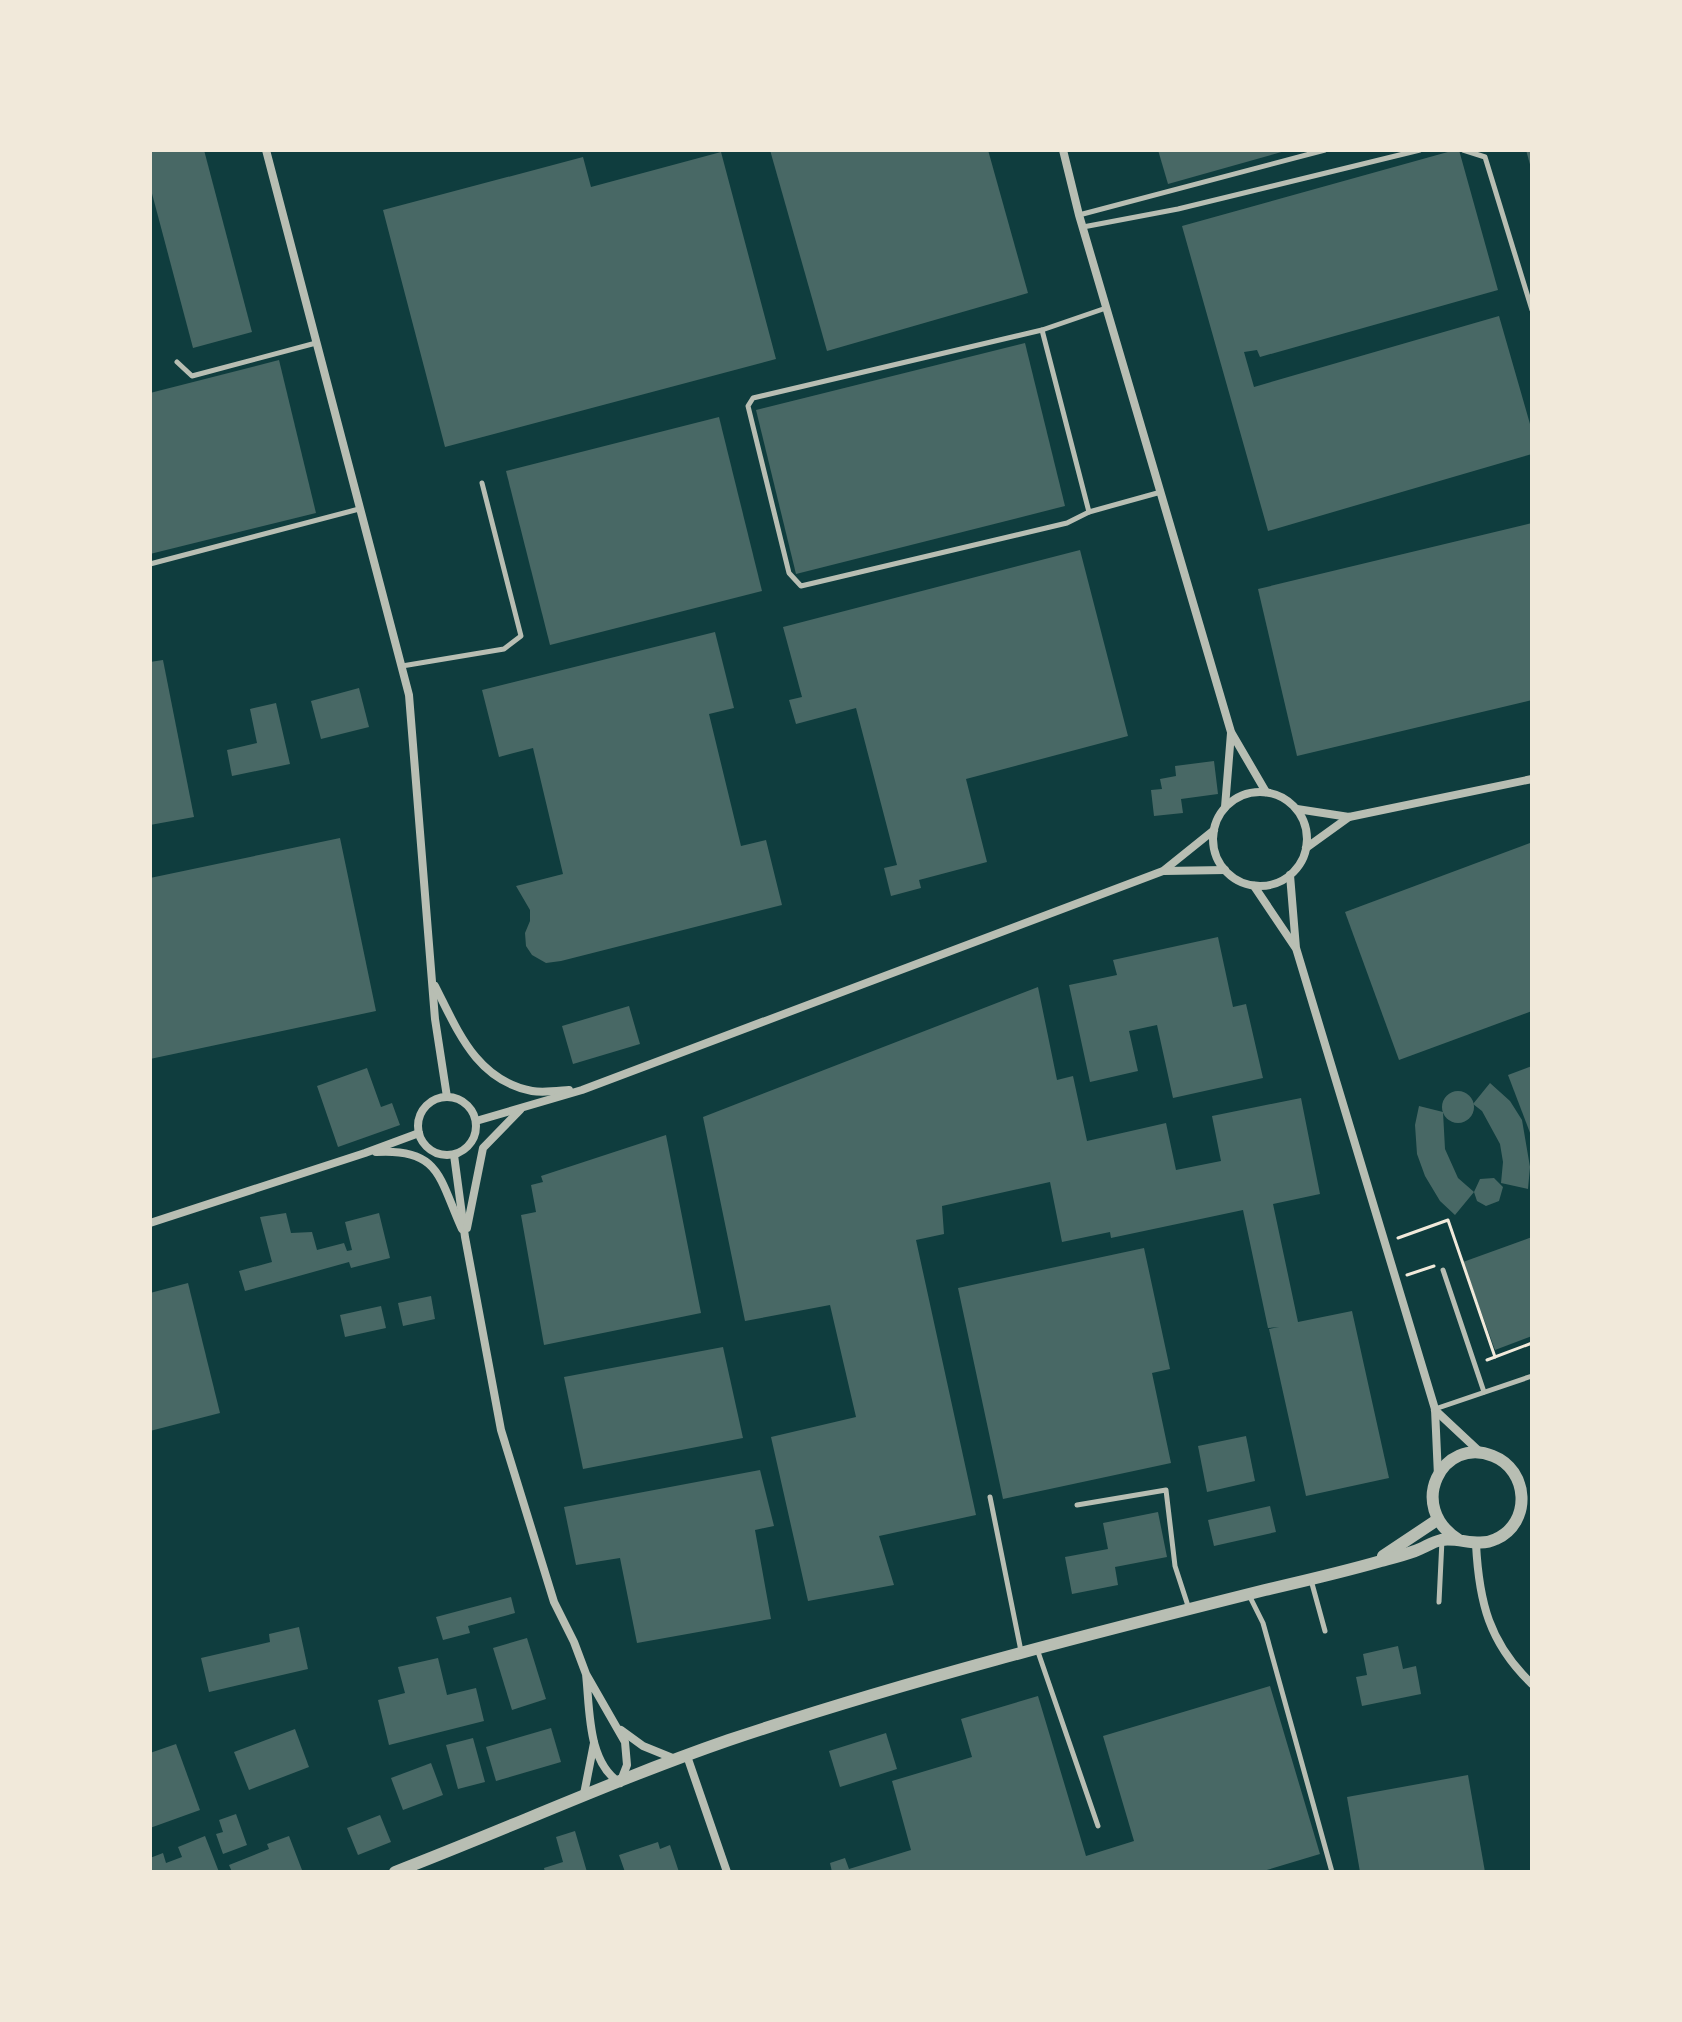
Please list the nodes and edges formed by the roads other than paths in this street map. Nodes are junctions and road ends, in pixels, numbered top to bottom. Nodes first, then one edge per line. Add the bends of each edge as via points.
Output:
1 (266, 150) edge
2 (1063, 150) edge
3 (1325, 150) edge
4 (1420, 150) edge
5 (1463, 150) edge
6 (1079, 215) junction
7 (1083, 227) junction
8 (1107, 307) junction
9 (1532, 310) edge
10 (1042, 330) junction
11 (317, 342) junction
12 (177, 362) dead end
13 (482, 483) dead end
14 (1161, 492) junction
15 (360, 508) junction
16 (1089, 512) junction
17 (150, 564) edge
18 (402, 666) junction
19 (1231, 732) junction
20 (1532, 779) edge
21 (1266, 792) junction
22 (1225, 807) junction
23 (1297, 809) junction
24 (1349, 817) junction
25 (1214, 830) junction
26 (1306, 848) junction
27 (1225, 870) junction
28 (1163, 871) junction
29 (1290, 875) junction
30 (1254, 886) junction
31 (1296, 948) junction
32 (433, 982) junction
33 (582, 1090) junction
34 (447, 1097) junction
35 (520, 1109) junction
36 (476, 1121) junction
37 (419, 1133) junction
38 (365, 1153) junction
39 (454, 1155) junction
40 (150, 1223) edge
41 (465, 1237) junction
42 (1442, 1267) road end
43 (1532, 1376) edge
44 (1484, 1392) junction
45 (1435, 1409) junction
46 (1481, 1453) junction
47 (1532, 1472) edge
48 (1516, 1475) junction
49 (1438, 1476) junction
50 (990, 1497) dead end
51 (1527, 1499) edge
52 (1077, 1505) dead end
53 (1437, 1520) junction
54 (1442, 1540) junction
55 (1459, 1540) junction
56 (1476, 1544) junction
57 (1371, 1564) junction
58 (1311, 1579) junction
59 (1249, 1594) junction
60 (1439, 1602) dead end
61 (1190, 1610) junction
62 (1325, 1631) dead end
63 (1037, 1648) junction
64 (1021, 1652) junction
65 (586, 1674) junction
66 (1532, 1684) edge
67 (618, 1728) junction
68 (594, 1742) junction
69 (682, 1757) junction
70 (620, 1783) junction
71 (584, 1794) junction
72 (1098, 1826) dead end
73 (395, 1872) edge
74 (727, 1872) edge
75 (1332, 1872) edge

1 - 11 street
2 - 6 street
3 - 6 lane
4 - 7 lane
5 - 9 lane via 1485,157
6 - 7 street
7 - 8 street
8 - 10 lane
8 - 14 street
10 - 16 lane
10 - 16 lane via 753,398 748,406 789,573 801,586 1067,523
11 - 12 lane via 192,376
11 - 15 street
13 - 18 lane via 521,636 504,649
14 - 16 lane
14 - 19 street
15 - 17 lane
15 - 18 street
18 - 32 street via 409,695
19 - 21 street
19 - 22 street
20 - 24 street
21 - 22 street via 1237,798
21 - 23 street
22 - 25 street
23 - 24 street
23 - 26 street via 1304,821
24 - 26 street
25 - 27 street via 1213,844
25 - 28 street
26 - 29 street
27 - 28 street
27 - 30 street
28 - 33 street
29 - 30 street
29 - 31 street
30 - 31 street
31 - 45 street
32 - 33 street via 476,1061 502,1081 533,1091
32 - 34 street
33 - 35 street
34 - 36 street via 469,1106
34 - 37 street via 424,1108
35 - 36 street
35 - 41 street via 483,1148
36 - 39 street via 474,1139
37 - 38 street
37 - 39 street via 428,1148
38 - 40 street
38 - 41 street via 415,1155 435,1167
39 - 41 street
41 - 65 street via 501,1430 554,1602
42 - 44 lane
43 - 44 lane
44 - 45 lane
45 - 46 street
45 - 49 street
46 - 48 street via 1506,1463
46 - 49 street via 1456,1458
47 - 48 street
48 - 51 street
49 - 53 street via 1432,1491
50 - 64 lane
51 - 56 street via 1505,1534
52 - 61 lane via 1166,1490 1175,1566
53 - 55 street
53 - 57 street
54 - 55 street
54 - 57 street
54 - 60 lane
55 - 56 street
56 - 66 street via 1479,1591 1497,1641
57 - 58 street
58 - 59 street
58 - 62 lane
59 - 61 street
59 - 75 lane via 1263,1623
61 - 63 street
63 - 64 street
63 - 72 lane
64 - 69 street via 839,1704
65 - 67 street
65 - 68 street
67 - 69 street via 643,1746
67 - 70 street via 628,1754
68 - 70 street via 604,1768
68 - 71 street
69 - 70 street
69 - 74 street
70 - 71 street
71 - 73 street

